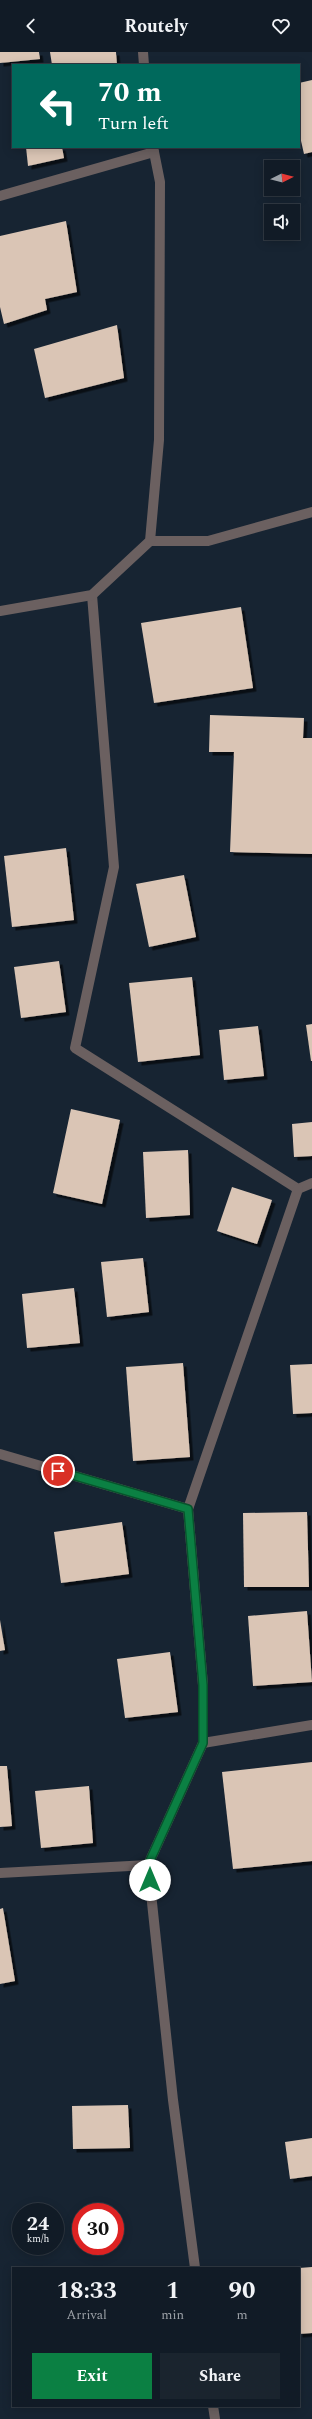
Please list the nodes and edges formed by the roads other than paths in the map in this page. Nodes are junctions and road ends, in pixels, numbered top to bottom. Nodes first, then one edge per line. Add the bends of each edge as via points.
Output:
1 (143, 52) edge
2 (144, 64) edge
3 (154, 150) edge
4 (0, 196) edge
5 (312, 512) edge
6 (150, 541) junction
7 (92, 595) junction
8 (0, 611) edge
9 (312, 1183) edge
10 (298, 1189) junction
11 (0, 1454) edge
12 (188, 1509) junction
13 (312, 1725) edge
14 (203, 1743) junction
15 (148, 1865) junction
16 (0, 1873) edge
17 (195, 2267) edge
18 (213, 2407) edge
19 (215, 2419) edge

1 - 2 street
3 - 4 street
3 - 6 street via 160,182 159,440
5 - 6 street via 208,541
6 - 7 street
7 - 8 street
7 - 10 street via 114,867 75,1048
9 - 10 street
10 - 12 street
11 - 12 street
12 - 14 street via 203,1685
13 - 14 street
14 - 15 street
15 - 16 street
15 - 17 street via 173,2100
18 - 19 street

